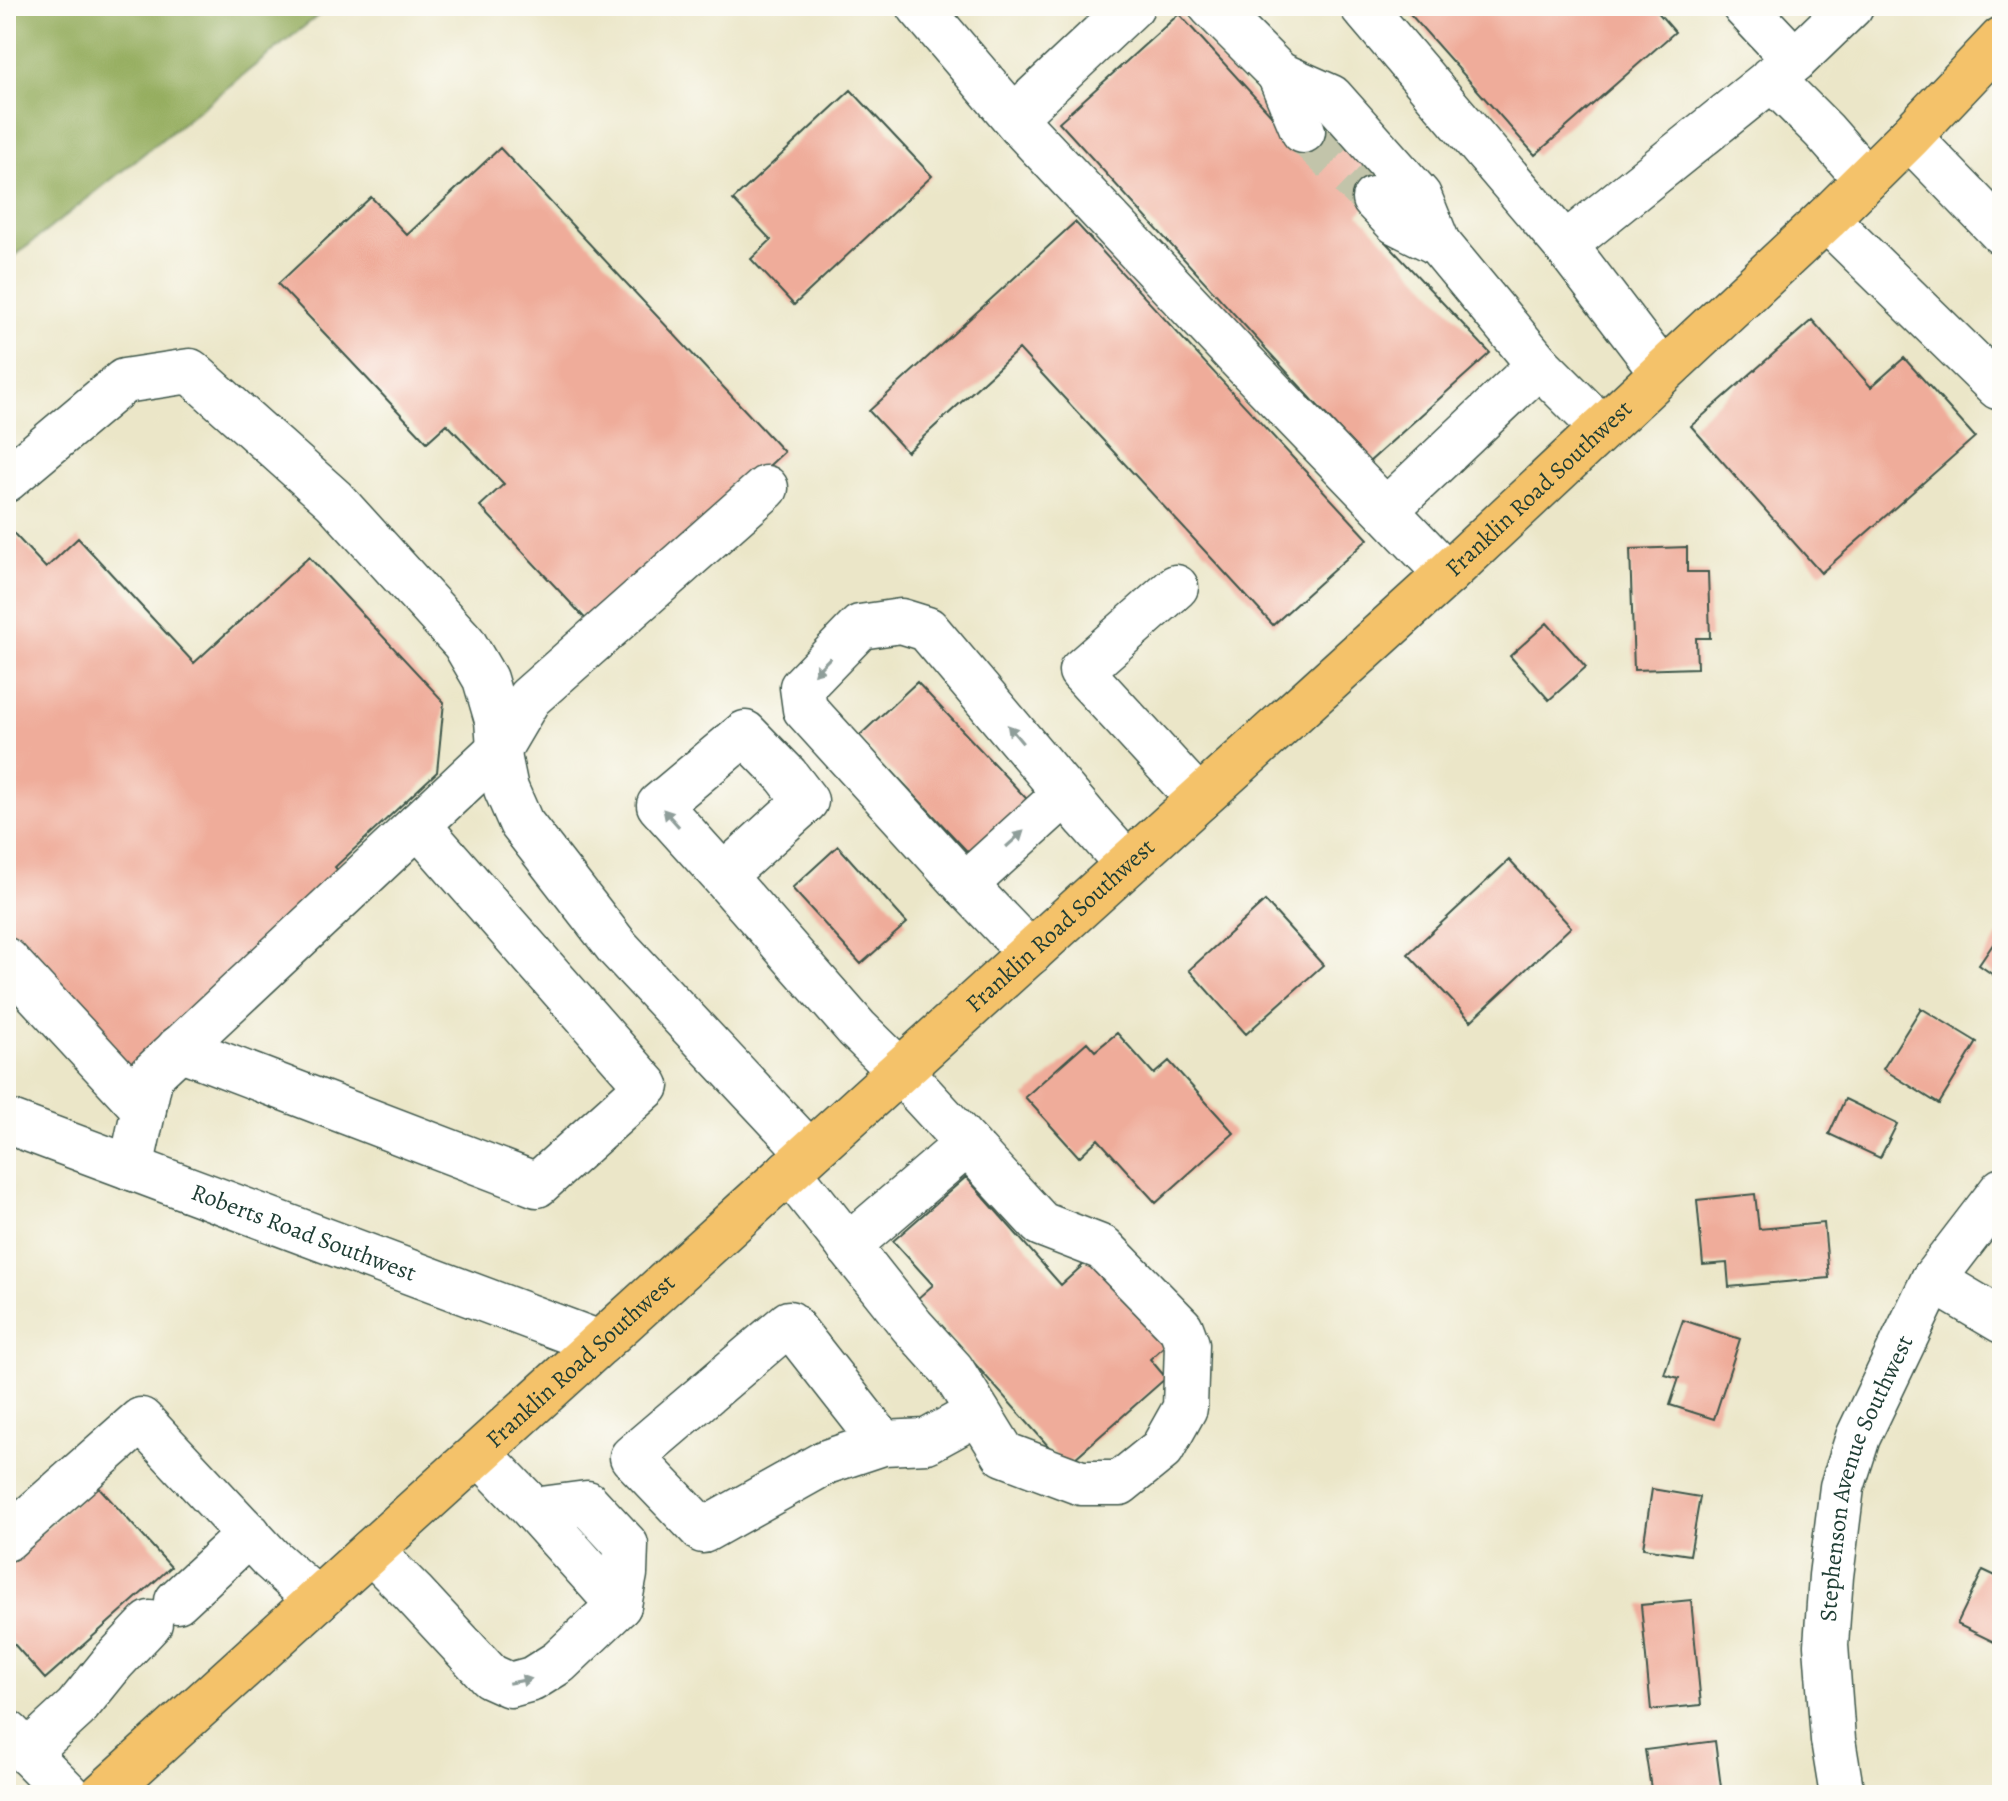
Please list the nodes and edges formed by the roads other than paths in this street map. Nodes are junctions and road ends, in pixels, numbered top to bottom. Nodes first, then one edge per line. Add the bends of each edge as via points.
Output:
1 (919, 6) edge
2 (1132, 6) edge
3 (1211, 6) edge
4 (1362, 6) edge
5 (1744, 6) edge
6 (1851, 6) edge
7 (1997, 53) edge
8 (1783, 69) junction
9 (1279, 74) junction
10 (1014, 117) junction
11 (1303, 131) tunnel mouth
12 (1909, 137) junction
13 (1866, 179) junction
14 (1374, 199) tunnel mouth
15 (1826, 219) junction
16 (2002, 233) edge
17 (1438, 243) junction
18 (1565, 245) junction
19 (1539, 365) junction
20 (1662, 372) junction
21 (2002, 386) edge
22 (1602, 428) junction
23 (6, 480) edge
24 (766, 488) dead end
25 (1386, 510) junction
26 (1447, 574) junction
27 (1176, 587) dead end
28 (499, 749) junction
29 (1065, 794) junction
30 (1199, 799) junction
31 (418, 825) junction
32 (1127, 864) junction
33 (723, 876) junction
34 (965, 885) junction
35 (1030, 953) junction
36 (6, 960) edge
37 (21, 988) edge
38 (179, 1048) junction
39 (900, 1071) junction
40 (144, 1109) junction
41 (6, 1121) edge
42 (967, 1144) junction
43 (799, 1162) junction
44 (131, 1168) junction
45 (2002, 1190) edge
46 (848, 1246) junction
47 (1933, 1280) junction
48 (2002, 1321) edge
49 (600, 1343) junction
50 (978, 1413) junction
51 (883, 1443) junction
52 (479, 1453) junction
53 (249, 1534) junction
54 (6, 1539) edge
55 (371, 1551) junction
56 (317, 1600) junction
57 (17, 1742) edge
58 (69, 1795) edge
59 (102, 1795) edge
60 (1842, 1795) edge

1 - 10 street
2 - 10 street
3 - 9 street
4 - 18 street
5 - 8 street
6 - 8 street
7 - 12 main road, Franklin Road Southwest
8 - 13 street via 1824,131
8 - 18 street
9 - 11 street
9 - 17 street via 1331,97 1419,196
10 - 25 street
12 - 13 main road, Franklin Road Southwest
12 - 16 street
13 - 15 main road, Franklin Road Southwest
14 - 17 street via 1396,222
15 - 20 main road, Franklin Road Southwest
15 - 21 street
17 - 19 street
18 - 20 street
19 - 22 street
19 - 25 street
20 - 22 main road, Franklin Road Southwest
22 - 26 main road, Franklin Road Southwest
23 - 28 street via 124,381 190,371 334,500 464,643 485,679
24 - 28 street via 529,698
25 - 26 street
26 - 30 main road, Franklin Road Southwest
27 - 30 street via 1081,671
28 - 31 street
28 - 43 street via 506,789 521,823 618,948
29 - 32 street
34 -> 29 street
29 -> 34 street via 927,629 901,621 860,627 802,687 805,709
30 - 32 main road, Franklin Road Southwest
31 - 38 street
31 - 38 street via 647,1086 537,1185
32 - 35 main road, Franklin Road Southwest
33 -> 33 street via 659,805 745,733 806,801
33 - 39 street
34 - 35 street
35 - 39 main road, Franklin Road Southwest
36 - 37 street
37 - 40 street
38 - 40 street via 151,1075
39 - 42 street
39 - 43 main road, Franklin Road Southwest
40 - 44 street
41 - 44 street, Roberts Road Southwest
42 - 46 street
42 - 50 street via 1041,1224 1103,1248 1181,1328 1187,1344 1185,1408 1162,1449 1120,1483 1081,1483 1004,1454
43 - 46 street
43 - 49 main road, Franklin Road Southwest
44 - 49 street, Roberts Road Southwest
45 - 47 street, Stephenson Avenue Southwest
46 - 50 street via 952,1370
47 - 48 street
47 - 60 street, Stephenson Avenue Southwest via 1858,1437 1842,1487 1826,1645
49 - 52 main road, Franklin Road Southwest
50 - 51 street via 927,1441
51 - 51 street via 826,1462 703,1531 632,1457 789,1323
52 - 55 main road, Franklin Road Southwest
55 -> 52 street via 490,1676 510,1685 559,1662 622,1590 548,1508
53 - 54 street via 141,1420
53 - 56 street
53 - 57 street via 114,1661 76,1708
55 - 56 main road, Franklin Road Southwest
56 - 59 main road, Franklin Road Southwest
57 - 58 street

